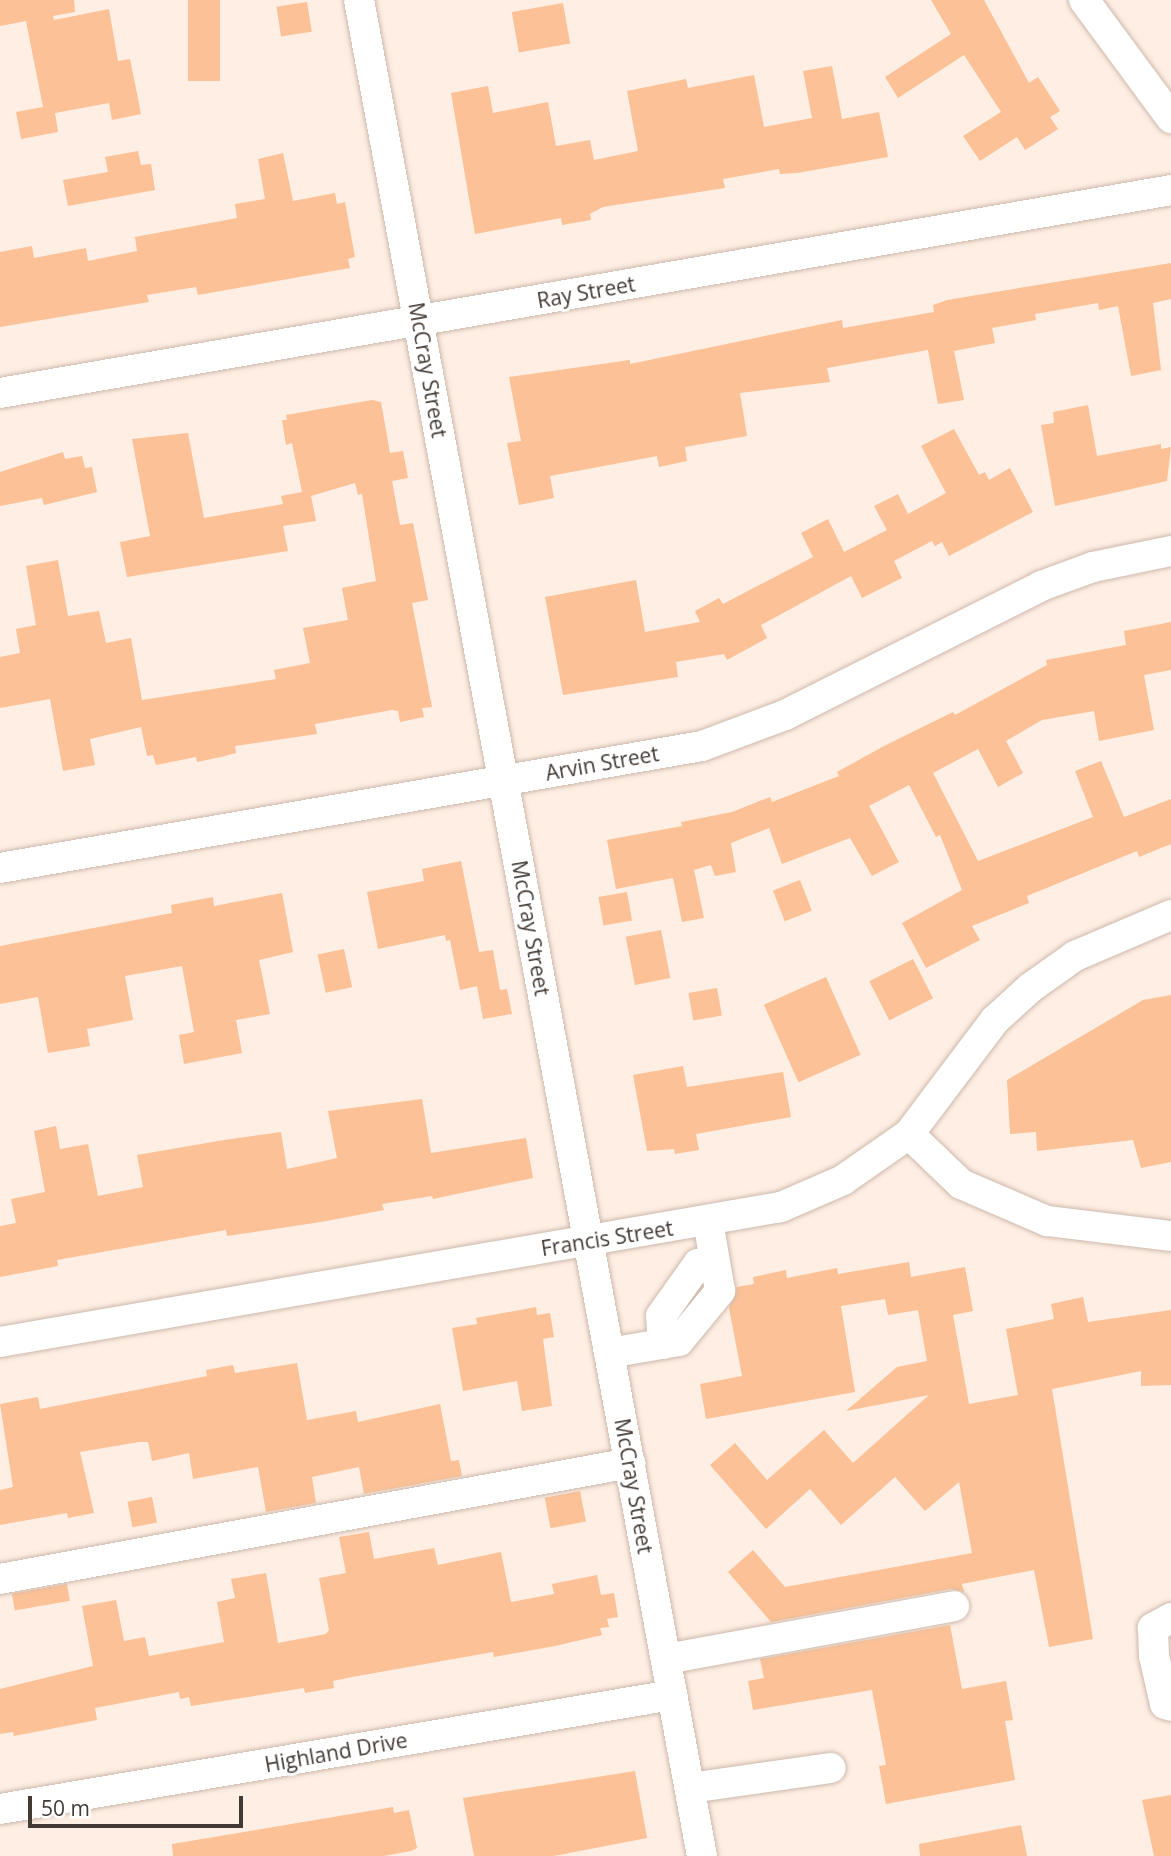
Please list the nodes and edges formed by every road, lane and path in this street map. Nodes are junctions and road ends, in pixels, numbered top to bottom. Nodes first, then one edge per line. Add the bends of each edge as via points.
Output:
1 (359, 0) edge
2 (1084, 0) edge
3 (1171, 118) edge
4 (1171, 190) edge
5 (419, 321) junction
6 (0, 393) edge
7 (1171, 551) edge
8 (504, 781) junction
9 (0, 868) edge
10 (1171, 915) edge
11 (909, 1134) junction
12 (708, 1221) junction
13 (1171, 1236) edge
14 (589, 1240) junction
15 (0, 1342) edge
16 (609, 1353) junction
17 (630, 1463) junction
18 (0, 1579) edge
19 (954, 1606) dead end
20 (1171, 1618) edge
21 (666, 1659) junction
22 (672, 1695) junction
23 (1171, 1706) edge
24 (831, 1769) dead end
25 (690, 1788) junction
26 (0, 1809) edge
27 (702, 1856) edge

1 - 5 street, McCray Street
2 - 3 street
4 - 5 street, Ray Street
5 - 6 street, Ray Street
5 - 8 street, McCray Street
7 - 8 street, Arvin Street via 1093,567 1041,586 754,729 702,746
8 - 9 street, Arvin Street
8 - 14 street, McCray Street
10 - 11 street, Francis Street via 1075,956 1030,988 995,1020
11 - 12 street, Francis Street via 843,1180 781,1207
11 - 13 street via 961,1184 1047,1221
12 - 14 street, Francis Street
12 - 16 street via 720,1291 679,1341
14 - 15 street, Francis Street
14 - 16 street, McCray Street
16 - 17 street, McCray Street
17 - 18 street
17 - 21 street, McCray Street
19 - 21 street
20 - 23 street via 1153,1628 1154,1656 1166,1704
21 - 22 street, McCray Street
22 - 25 street, McCray Street
22 - 26 street, Highland Drive
24 - 25 street
25 - 27 street, McCray Street

